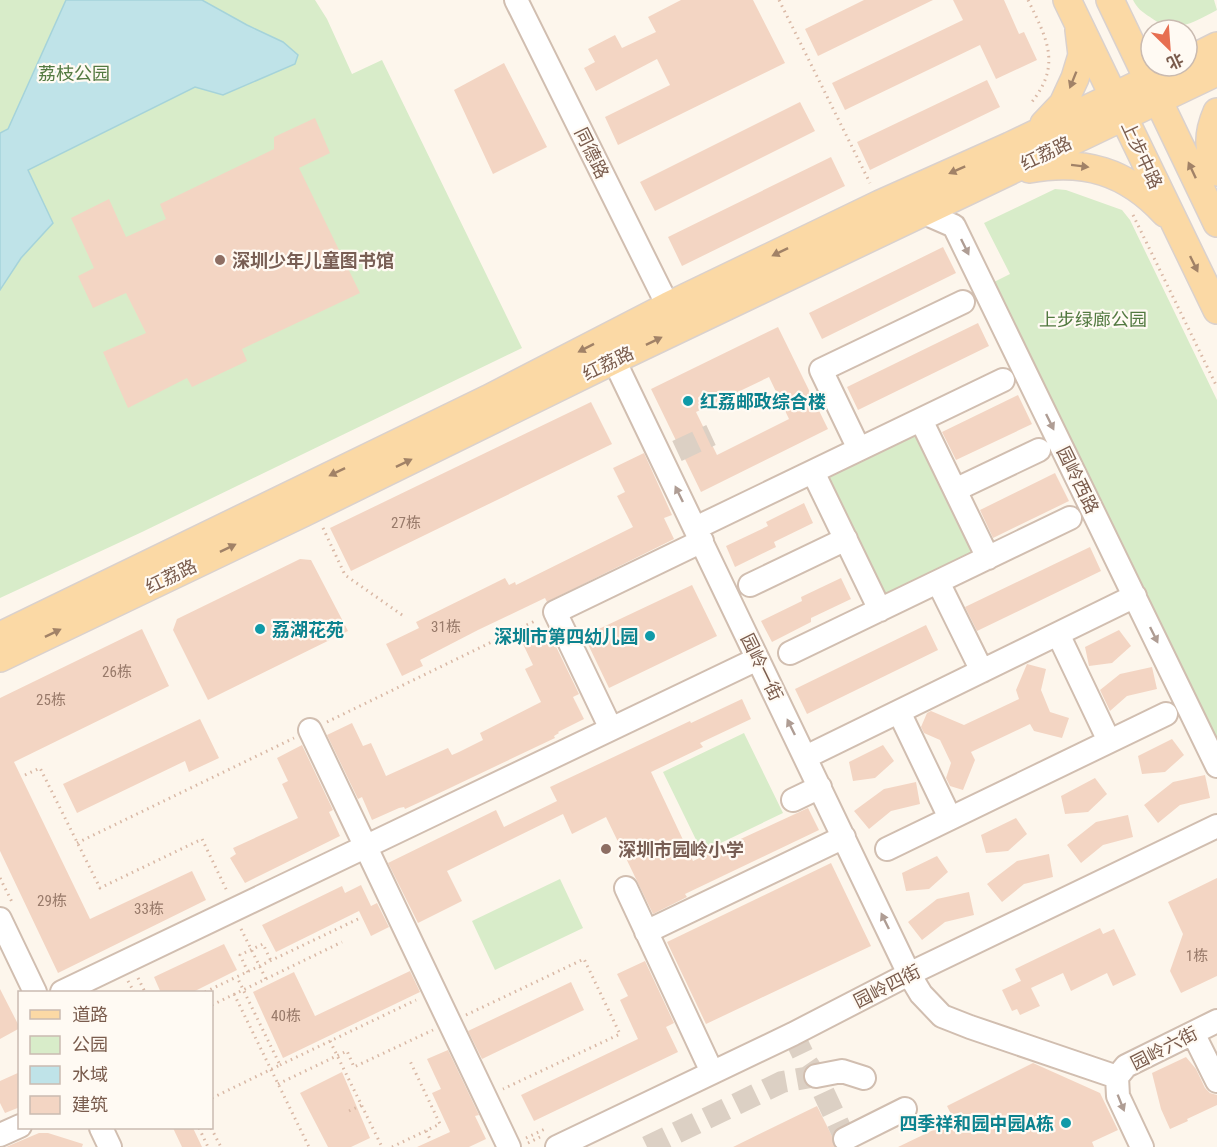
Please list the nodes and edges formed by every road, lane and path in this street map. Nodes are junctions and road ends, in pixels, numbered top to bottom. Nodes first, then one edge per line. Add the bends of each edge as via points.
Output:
1 (516, 0) edge
2 (778, 0) edge
3 (1028, 0) edge
4 (1112, 3) edge
5 (1072, 12) edge
6 (1139, 29) edge
7 (1217, 40) edge
8 (1199, 41) edge
9 (1217, 46) edge
10 (1199, 55) edge
11 (1217, 72) edge
12 (1166, 78) edge
13 (1154, 90) junction
14 (1119, 106) junction
15 (1026, 110) dead end
16 (1217, 112) edge
17 (1010, 146) junction
18 (1217, 172) edge
19 (1001, 175) junction
20 (880, 204) junction
21 (1129, 209) dead end
22 (922, 212) junction
23 (1217, 223) edge
24 (1177, 229) junction
25 (963, 302) dead end
26 (668, 306) junction
27 (1217, 310) edge
28 (614, 360) junction
29 (1003, 380) dead end
30 (1217, 387) edge
31 (921, 420) junction
32 (859, 449) junction
33 (1039, 450) dead end
34 (813, 472) junction
35 (955, 490) junction
36 (1070, 518) dead end
37 (326, 520) dead end
38 (704, 532) junction
39 (846, 539) junction
40 (988, 558) junction
41 (938, 582) junction
42 (750, 585) dead end
43 (1135, 596) junction
44 (880, 610) junction
45 (405, 616) dead end
46 (1058, 634) junction
47 (0, 636) edge
48 (790, 653) dead end
49 (0, 658) edge
50 (749, 663) dead end
51 (982, 671) junction
52 (899, 712) junction
53 (1166, 714) dead end
54 (611, 729) junction
55 (310, 730) dead end
56 (1110, 741) junction
57 (806, 757) junction
58 (1217, 766) edge
59 (25, 775) dead end
60 (820, 787) junction
61 (793, 800) dead end
62 (950, 818) junction
63 (1217, 826) edge
64 (844, 837) junction
65 (366, 846) junction
66 (887, 849) dead end
67 (626, 888) dead end
68 (238, 917) junction
69 (0, 919) edge
70 (358, 919) dead end
71 (646, 932) junction
72 (342, 942) dead end
73 (252, 950) junction
74 (271, 961) junction
75 (248, 972) junction
76 (909, 974) junction
77 (237, 977) junction
78 (266, 979) junction
79 (128, 980) dead end
80 (34, 991) edge
81 (67, 991) edge
82 (133, 991) edge
83 (209, 991) edge
84 (234, 994) junction
85 (420, 998) dead end
86 (213, 1004) edge
87 (1217, 1021) edge
88 (450, 1022) junction
89 (1192, 1033) junction
90 (330, 1041) junction
91 (410, 1061) dead end
92 (280, 1065) junction
93 (712, 1072) junction
94 (816, 1076) tunnel mouth
95 (1117, 1077) junction
96 (864, 1078) dead end
97 (1217, 1081) edge
98 (278, 1084) junction
99 (486, 1097) junction
100 (213, 1098) edge
101 (362, 1105) junction
102 (905, 1109) dead end
103 (349, 1111) dead end
104 (18, 1127) edge
105 (101, 1129) edge
106 (199, 1129) edge
107 (212, 1129) edge
108 (426, 1131) junction
109 (0, 1135) edge
110 (429, 1139) dead end
111 (845, 1139) dead end
112 (110, 1147) edge
113 (208, 1147) edge
114 (221, 1147) edge
115 (309, 1147) edge
116 (382, 1147) edge
117 (392, 1147) edge
118 (509, 1147) edge
119 (556, 1147) edge
120 (1142, 1147) edge

1 - 26 street, 同德路
2 - 20 path
3 - 15 path via 1047,38 1050,54 1042,89
4 - 6 main road via 1123,18
4 - 13 main road
5 - 14 main road, 上步中路
5 -> 17 main road via 1082,55 1063,104 1043,126
7 - 8 main road
9 - 10 main road
11 - 13 main road, 红荔路
12 - 13 main road, 红荔路
13 - 14 main road, 红荔路
23 -> 13 main road
14 - 17 main road, 红荔路
14 - 19 main road, 红荔路
14 - 24 main road, 上步中路
16 - 18 main road via 1211,125 1209,154
17 -> 20 main road, 红荔路
19 - 22 main road, 红荔路
19 -> 24 main road via 1058,165 1098,170 1141,192
20 -> 26 main road, 红荔路
21 - 30 path
28 -> 22 main road, 红荔路
22 -> 43 street, 园岭西路 via 954,226
24 -> 27 main road, 上步中路
25 - 32 street via 821,370
26 -> 47 main road, 红荔路 via 488,399
38 -> 28 street, 园岭一街 via 670,455
49 -> 28 main road, 红荔路
29 - 31 street
31 - 32 street
31 - 35 street
32 - 34 street
33 - 35 street
34 - 38 street
34 - 39 street
35 - 40 street
36 - 40 street
37 - 45 path via 325,533 345,575
38 - 54 street via 555,612
57 -> 38 street, 园岭一街
39 - 42 street
39 - 44 street
40 - 41 street
41 - 44 street
41 - 51 street
43 - 46 street
43 -> 58 street, 园岭西路
44 - 48 street
46 - 51 street
46 - 56 street
50 - 54 street
51 - 52 street
52 - 57 street
52 - 62 street
53 - 56 street
54 - 65 street
55 - 65 street
56 - 62 street
57 - 60 street, 园岭一街
59 - 68 path via 40,768 100,888 202,839
60 - 61 street
60 - 64 street, 园岭一街
62 - 66 street
63 - 76 street, 园岭四街
64 - 71 street
76 -> 64 street, 园岭一街
65 - 68 street
65 - 88 street
67 - 71 street
68 - 73 path
68 - 81 street
69 - 80 street
70 - 74 path, bridge
71 - 93 street
72 - 78 path
73 - 74 path via 263,944
73 - 75 path via 240,955
73 - 78 path
74 - 75 path, bridge
75 - 77 path, bridge
76 - 93 street, 园岭四街
76 - 95 street, 园岭一街 via 942,1016
77 - 83 path, bridge
77 - 92 path, bridge
78 - 84 path
79 - 82 path
84 - 86 path
84 - 98 path
85 - 90 path
87 - 89 street, 园岭六街
88 - 98 path via 354,1067 346,1051
88 - 99 street
88 - 99 path via 584,959 620,1034
89 - 95 street, 园岭六街 via 1126,1066
89 - 97 street
90 - 92 path
90 - 101 path, bridge
91 - 108 path via 440,1124
92 - 100 path, bridge
93 - 119 street, 园岭四街
94 - 96 street via 842,1071
95 -> 120 street, 园岭六街 via 1118,1096
98 - 115 path
99 - 118 street
101 - 103 path
101 - 116 path, bridge
102 - 111 street
104 - 109 street
105 - 112 street
106 - 113 path
107 - 114 path
108 - 110 path
108 - 117 path

